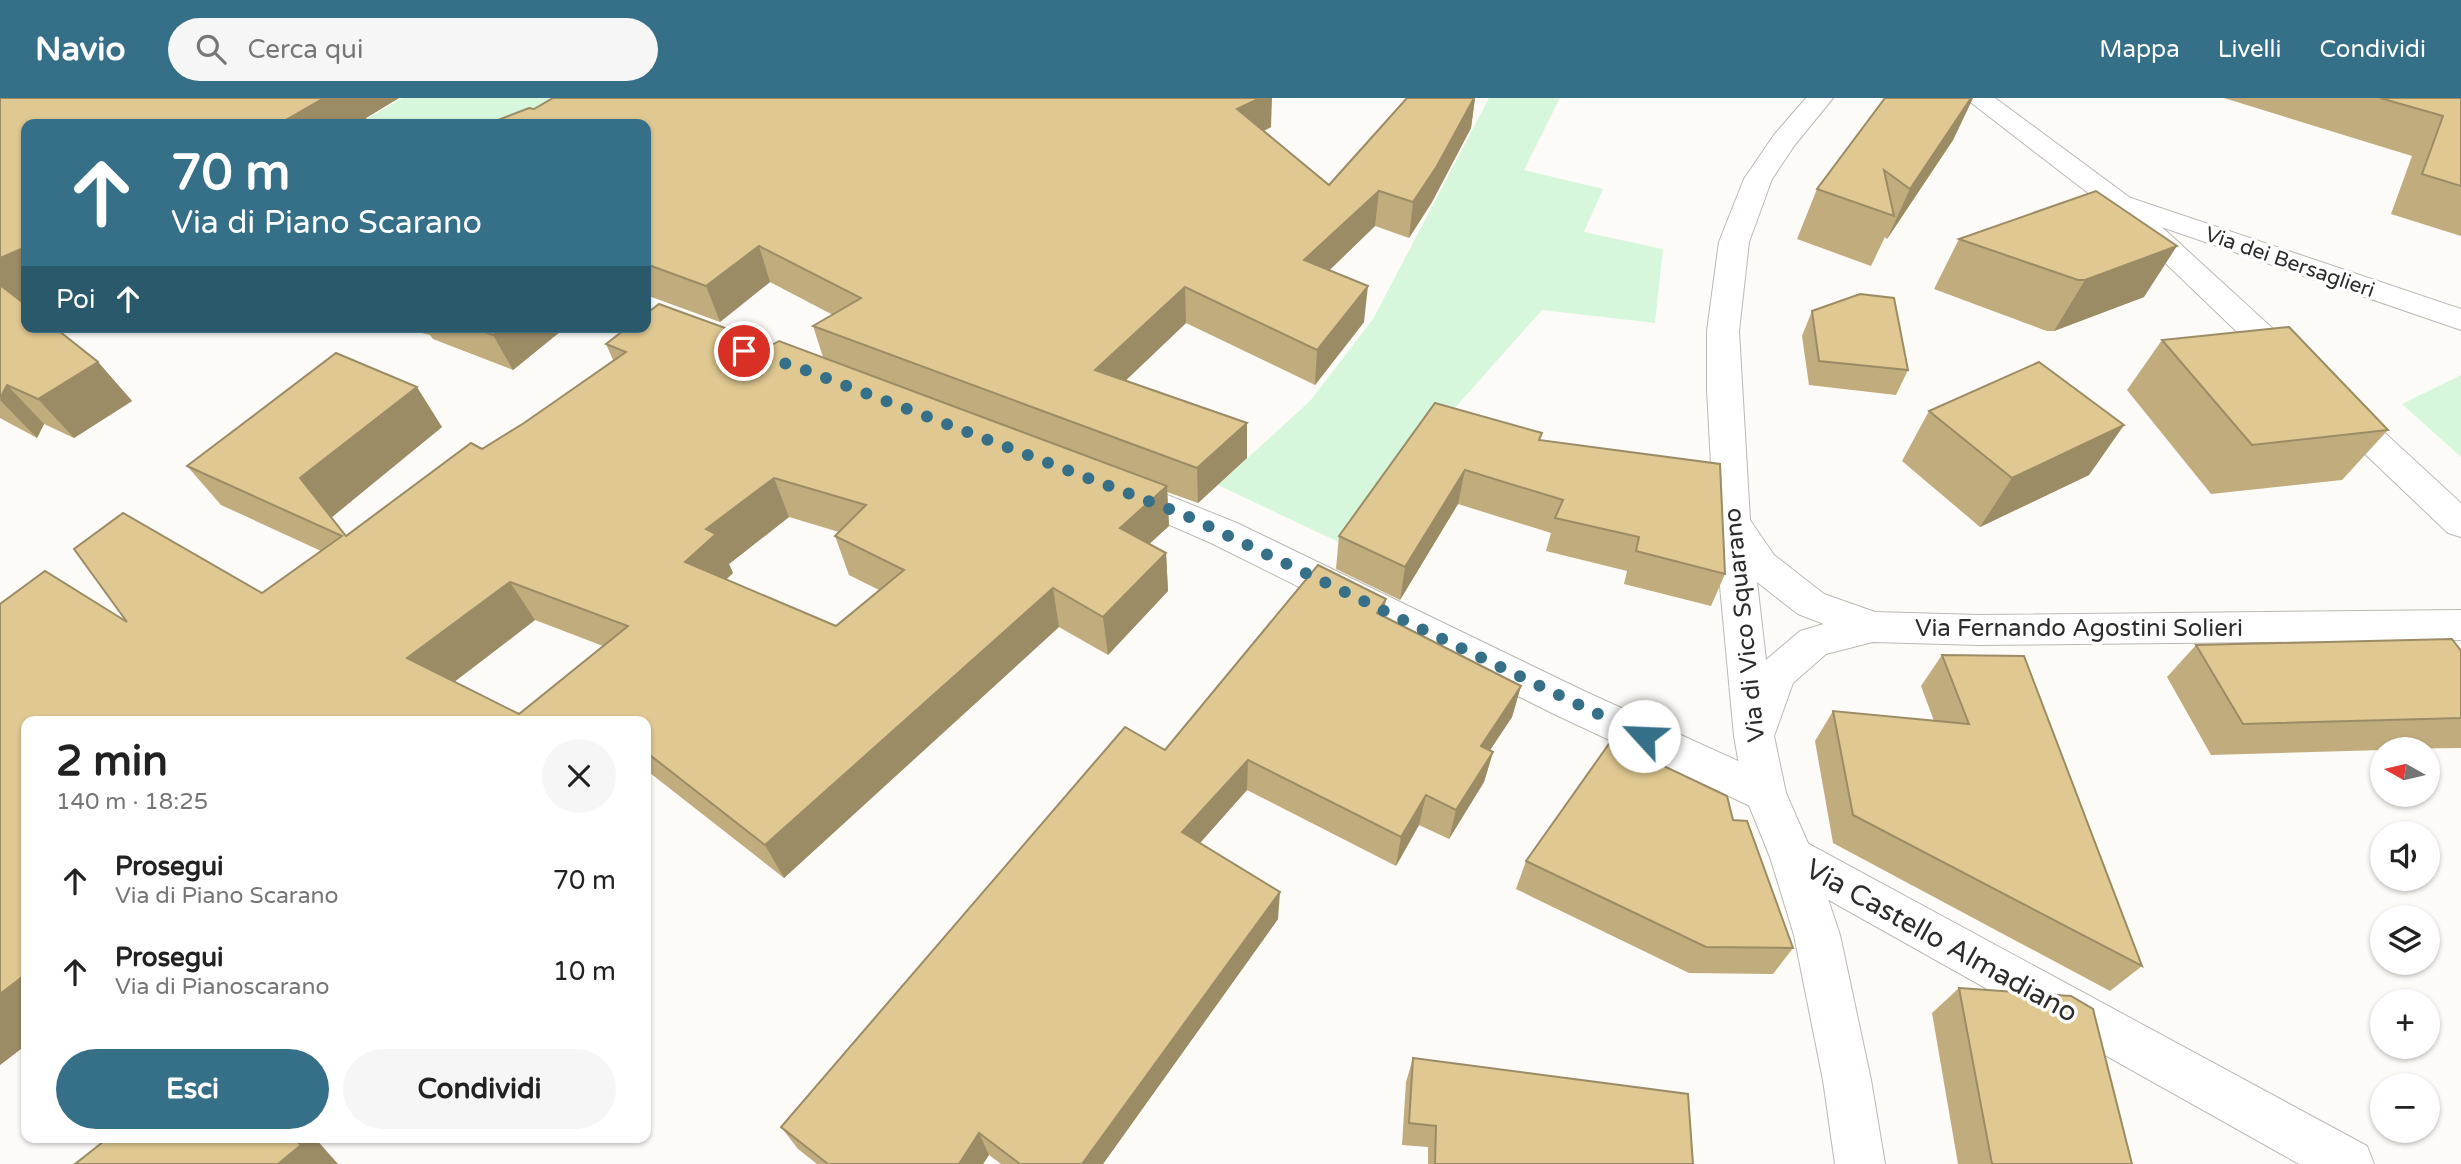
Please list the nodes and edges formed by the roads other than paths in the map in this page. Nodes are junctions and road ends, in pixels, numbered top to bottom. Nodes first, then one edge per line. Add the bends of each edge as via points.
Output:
1 (1820, 98) edge
2 (1978, 98) edge
3 (2119, 203) junction
4 (2461, 320) edge
5 (1103, 482) edge
6 (1732, 522) junction
7 (2461, 524) edge
8 (2461, 625) edge
9 (1873, 627) junction
10 (1754, 736) junction
11 (1765, 793) junction
12 (1792, 857) junction
13 (1860, 1164) edge
14 (2349, 1164) edge

1 - 6 main road, Via di Vico Squarano via 1758,179 1734,242 1723,331
2 - 3 main road
3 - 4 main road, Via dei Bersaglieri
3 - 7 main road
5 - 11 main road via 1224,533
6 - 9 main road via 1761,565 1811,604
6 - 10 main road, Via di Vico Squarano
8 - 9 main road, Via Fernando Agostini Solieri
9 - 10 main road, Via Fernando Agostini Solieri via 1814,642 1777,674
10 - 11 main road, Via di Vico Squarano
11 - 12 main road, Via di Vico Squarano
12 - 13 main road, Via di Vico Squarano via 1817,935
12 - 14 main road, Via Castello Almadiano

